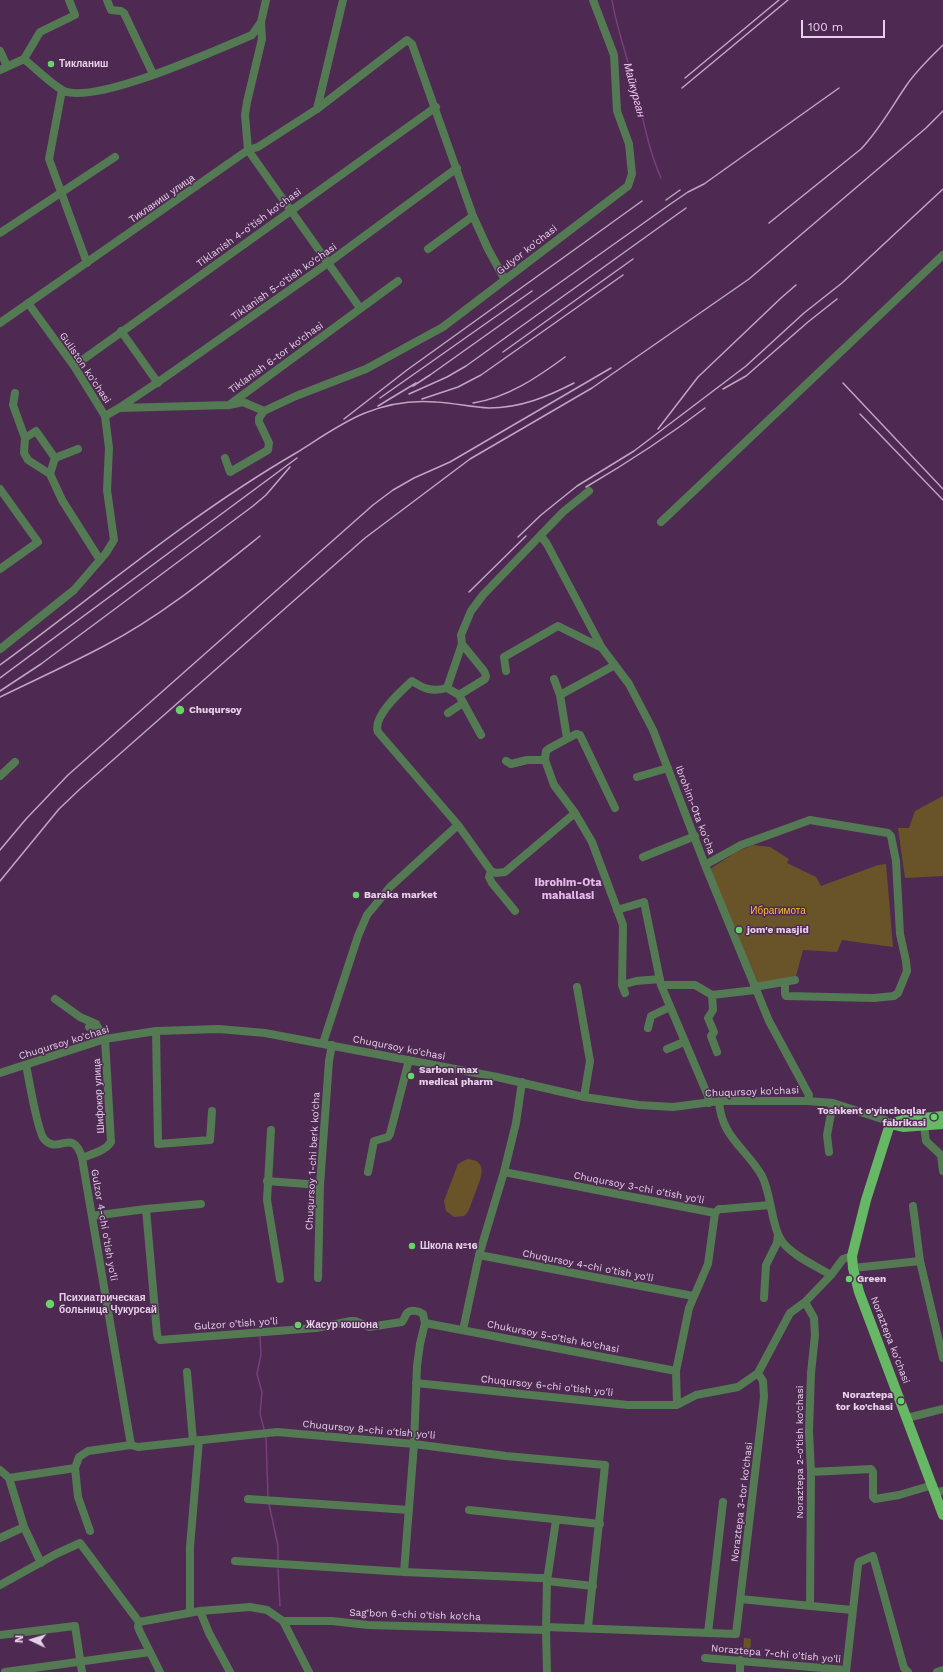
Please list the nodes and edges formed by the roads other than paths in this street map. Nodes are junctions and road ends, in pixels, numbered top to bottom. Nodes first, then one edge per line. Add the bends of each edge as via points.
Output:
1 (69, 0) edge
2 (106, 0) edge
3 (266, 0) edge
4 (343, 0) edge
5 (593, 0) edge
6 (261, 22) junction
7 (0, 51) edge
8 (24, 59) junction
9 (3, 68) edge
10 (153, 74) junction
11 (62, 90) junction
12 (436, 107) junction
13 (317, 109) junction
14 (248, 150) junction
15 (115, 157) dead end
16 (457, 168) junction
17 (60, 193) junction
18 (291, 210) junction
19 (473, 216) junction
20 (0, 233) edge
21 (428, 248) dead end
22 (943, 255) edge
23 (87, 263) junction
24 (328, 263) junction
25 (506, 280) junction
26 (398, 281) dead end
27 (28, 303) junction
28 (360, 308) junction
29 (2, 318) edge
30 (121, 332) junction
31 (74, 366) junction
32 (158, 383) junction
33 (15, 393) dead end
34 (229, 404) junction
35 (119, 408) junction
36 (264, 411) junction
37 (105, 416) junction
38 (26, 438) junction
39 (78, 449) dead end
40 (55, 458) junction
41 (225, 458) dead end
42 (50, 474) junction
43 (0, 489) edge
44 (589, 491) dead end
45 (660, 522) dead end
46 (541, 536) junction
47 (98, 563) junction
48 (0, 569) edge
49 (462, 644) junction
50 (602, 648) junction
51 (0, 649) edge
52 (615, 665) junction
53 (506, 671) dead end
54 (554, 679) dead end
55 (447, 688) junction
56 (459, 695) junction
57 (560, 695) junction
58 (463, 703) junction
59 (448, 713) dead end
60 (482, 735) dead end
61 (567, 738) junction
62 (545, 760) junction
63 (506, 761) dead end
64 (15, 762) dead end
65 (668, 768) junction
66 (0, 776) edge
67 (637, 777) dead end
68 (615, 808) dead end
69 (575, 813) junction
70 (458, 825) junction
71 (695, 836) junction
72 (643, 857) dead end
73 (705, 865) junction
74 (491, 871) junction
75 (617, 910) junction
76 (515, 911) dead end
77 (795, 980) dead end
78 (660, 982) junction
79 (785, 982) junction
80 (577, 986) dead end
81 (755, 988) junction
82 (712, 996) junction
83 (55, 999) dead end
84 (670, 1007) junction
85 (648, 1028) dead end
86 (156, 1031) junction
87 (105, 1039) junction
88 (684, 1042) junction
89 (323, 1043) junction
90 (332, 1045) junction
91 (667, 1049) dead end
92 (717, 1052) dead end
93 (408, 1060) junction
94 (26, 1064) junction
95 (0, 1073) edge
96 (522, 1082) junction
97 (584, 1097) junction
98 (719, 1101) junction
99 (808, 1101) junction
100 (709, 1103) junction
101 (833, 1104) junction
102 (212, 1111) dead end
103 (943, 1116) edge
104 (890, 1124) junction
105 (943, 1124) edge
106 (924, 1126) junction
107 (271, 1130) dead end
108 (829, 1152) dead end
109 (82, 1158) junction
110 (943, 1171) edge
111 (368, 1172) dead end
112 (504, 1172) junction
113 (267, 1181) junction
114 (320, 1185) junction
115 (201, 1204) dead end
116 (770, 1205) junction
117 (913, 1206) dead end
118 (146, 1209) junction
119 (715, 1213) junction
120 (92, 1216) junction
121 (778, 1234) junction
122 (479, 1255) junction
123 (852, 1256) junction
124 (920, 1261) junction
125 (852, 1268) junction
126 (831, 1275) junction
127 (318, 1278) dead end
128 (280, 1279) dead end
129 (693, 1296) junction
130 (764, 1298) dead end
131 (805, 1302) junction
132 (425, 1323) junction
133 (463, 1330) junction
134 (943, 1358) edge
135 (676, 1371) junction
136 (187, 1372) dead end
137 (758, 1373) junction
138 (416, 1383) junction
139 (677, 1405) junction
140 (943, 1409) edge
141 (907, 1418) junction
142 (196, 1440) junction
143 (414, 1444) junction
144 (132, 1445) junction
145 (75, 1468) junction
146 (0, 1470) edge
147 (811, 1472) junction
148 (9, 1478) junction
149 (937, 1490) edge
150 (248, 1499) dead end
151 (723, 1502) dead end
152 (409, 1510) junction
153 (469, 1510) dead end
154 (943, 1515) edge
155 (556, 1520) junction
156 (600, 1524) junction
157 (24, 1527) junction
158 (90, 1531) dead end
159 (0, 1538) edge
160 (235, 1561) dead end
161 (41, 1563) junction
162 (404, 1572) junction
163 (547, 1581) junction
164 (0, 1585) edge
165 (593, 1586) junction
166 (740, 1599) junction
167 (810, 1606) junction
168 (852, 1610) junction
169 (200, 1611) junction
170 (190, 1612) junction
171 (283, 1621) junction
172 (139, 1622) junction
173 (588, 1627) junction
174 (546, 1628) junction
175 (708, 1633) junction
176 (736, 1634) joint
177 (0, 1635) edge
178 (150, 1652) junction
179 (705, 1658) dead end
180 (740, 1660) junction
181 (80, 1661) junction
182 (943, 1670) edge
183 (846, 1671) edge
184 (5, 1672) edge
185 (82, 1672) edge
186 (160, 1672) edge
187 (230, 1672) edge
188 (309, 1672) edge
189 (546, 1672) edge
190 (740, 1672) edge
191 (908, 1672) edge
192 (937, 1672) edge

1 - 8 street via 75,15 40,32
2 - 10 street via 111,10 124,13
3 - 6 street
4 - 13 street
5 - 25 street, Gulyor ko'chasi via 614,55 617,112 629,144 632,174 630,181 617,196
6 - 10 street via 252,35 164,72
6 - 14 street via 262,39 245,115
7 - 9 street
8 - 9 street
8 - 11 street
10 - 11 street via 91,92
11 - 17 street via 49,159
12 - 13 street, Тикланиш улица via 412,44 407,40
12 - 16 street
12 - 18 street, Tiklanish 4-o'tish ko‘chasi
13 - 14 street, Тикланиш улица via 258,147
14 - 18 street
14 - 23 street, Тикланиш улица
15 - 17 street
16 - 19 street
16 - 24 street, Tiklanish 5-o'tish ko‘chasi
17 - 20 street
17 - 23 street
18 - 24 street
18 - 30 street, Tiklanish 4-o'tish ko‘chasi
19 - 21 street
19 - 25 street
22 - 45 street
23 - 27 street, Тикланиш улица
24 - 28 street
24 - 32 street, Tiklanish 5-o'tish ko‘chasi
25 - 36 street, Gulyor ko'chasi via 443,327 413,344 366,369
26 - 28 street, Tiklanish 6-tor ko‘chasi
27 - 29 street, Тикланиш улица
27 - 31 street, Guliston ko'chasi
28 - 34 street, Tiklanish 6-tor ko‘chasi
30 - 31 street, Tiklanish 4-o'tish ko‘chasi
30 - 32 street
31 - 37 street, Guliston ko'chasi
32 - 35 street, Tiklanish 5-o'tish ko‘chasi
33 - 38 street via 13,405
34 - 35 street, Tiklanish 6-tor ko‘chasi
34 - 36 street via 243,402
35 - 37 street, Tiklanish 6-tor ko‘chasi
36 - 41 street via 259,422 269,443 268,450 230,472
37 - 47 street, Guliston ko'chasi via 109,448 107,490 114,540
38 - 40 street via 36,431
38 - 42 street via 24,453 28,460
39 - 40 street
40 - 42 street
42 - 47 street
43 - 48 street via 38,542
44 - 46 street via 562,512
46 - 49 street via 483,595 468,617 461,635
46 - 50 street, Ibrohim-Ota ko'cha
47 - 51 street, Guliston ko'chasi via 74,590
49 - 55 street
49 - 56 street via 486,676
50 - 52 street, Ibrohim-Ota ko'cha
50 - 53 street via 558,626 504,657
52 - 57 street
52 - 65 street, Ibrohim-Ota ko'cha via 629,684 653,730
54 - 57 street
55 - 56 street
55 - 70 street via 430,690 412,681 388,705 376,727
56 - 58 street
57 - 61 street
58 - 59 street
58 - 60 street
61 - 62 street via 546,751
61 - 68 street via 580,735
62 - 63 street via 527,760 511,764
62 - 69 street via 554,785
64 - 66 street
65 - 67 street
65 - 71 street, Ibrohim-Ota ko'cha
69 - 74 street via 504,872
69 - 75 street via 592,842
70 - 74 street
70 - 89 street via 390,887 367,915
71 - 72 street
71 - 73 street, Ibrohim-Ota ko'cha
73 - 79 street via 741,845 810,820 888,833 891,836 896,860 900,934 907,971 898,993 874,998 786,996
73 - 81 street, Ibrohim-Ota ko'cha
74 - 76 street via 489,878
75 - 78 street via 644,902
75 - 78 street via 624,934 623,989 636,981
77 - 79 street
78 - 82 street via 696,985
78 - 84 street
79 - 81 street
80 - 97 street via 590,1061
81 - 82 street
81 - 99 street, Ibrohim-Ota ko'cha via 769,1021 809,1095
82 - 92 street via 713,1010 708,1018 714,1032 711,1036
83 - 87 street via 93,1025
84 - 85 street via 651,1016
84 - 88 street
86 - 87 street, Chuqursoy ko'chasi
86 - 89 street, Chuqursoy ko'chasi via 250,1031
86 - 102 street via 158,1144 210,1140
87 - 94 street, Chuqursoy ko'chasi
87 - 109 street, Шифокор улица via 111,1142 103,1150
88 - 91 street
88 - 100 street
89 - 90 street, Chuqursoy ko'chasi
90 - 93 street, Chuqursoy ko'chasi
90 - 114 street, Chuqursoy 1-chi berk ko'cha
93 - 96 street, Chuqursoy ko'chasi
93 - 111 street via 390,1134 374,1141
94 - 95 street, Chuqursoy ko'chasi
94 - 109 street, Gulzor 4-chi o'tish yo'li via 41,1135 50,1144 76,1144
96 - 97 street, Chuqursoy ko'chasi
96 - 112 street via 516,1123
97 - 100 street, Chuqursoy ko'chasi via 658,1107
98 - 99 street, Chuqursoy ko'chasi
98 - 100 street, Chuqursoy ko'chasi
98 - 116 street via 726,1131 744,1150 762,1177
99 - 101 street, Chuqursoy ko'chasi
101 - 104 street, Chuqursoy ko'chasi via 885,1120
101 - 108 street via 827,1135
103 - 104 main road via 903,1120
104 - 106 main road via 903,1127
104 - 123 main road, Noraztepa ko'chasi via 866,1200
105 - 106 main road
106 - 110 street via 926,1141 941,1155
107 - 113 street
109 - 120 street, Gulzor 4-chi o'tish yo'li
112 - 119 street, Chuqursoy 3-chi o'tish yo'li
112 - 122 street
113 - 114 street
113 - 128 street via 267,1200
114 - 127 street, Chuqursoy 1-chi berk ko'cha
115 - 118 street
116 - 119 street, Chuqursoy 3-chi o'tish yo'li via 719,1209
116 - 121 street
117 - 124 street
118 - 120 street
118 - 132 street, Gulzor o'tish yo'li via 160,1340 316,1328 351,1321 369,1327 402,1322 407,1313 417,1311 423,1314
119 - 129 street via 708,1264
120 - 144 street, Gulzor 4-chi o'tish yo'li
121 - 126 street via 784,1245 798,1256
121 - 130 street via 777,1243 766,1265
122 - 129 street, Chuqursoy 4-chi o'tish yo'li
122 - 133 street
123 - 125 main road, Noraztepa ko'chasi
123 - 126 street via 844,1259
124 - 125 street
124 - 134 street
125 - 141 main road, Noraztepa ko'chasi
126 - 131 street
129 - 135 street
131 - 137 street via 790,1313
131 - 147 street, Noraztepa 2-o'tish ko'chasi via 814,1318 815,1335 810,1378
132 - 133 street, Chukursoy 5-o'tish ko'chasi
132 - 138 street
133 - 135 street, Chukursoy 5-o'tish ko'chasi
135 - 139 street
136 - 142 street
137 - 139 street via 738,1387 696,1395
137 - 166 street, Noraztepa 3-tor ko‘chasi via 764,1397
138 - 139 street, Chuqursoy 6-chi o'tish yo'li via 628,1405
138 - 143 street
140 - 141 street
141 - 149 main road, Noraztepa ko'chasi
142 - 143 street, Chuqursoy 8-chi o'tish yo'li via 277,1432
142 - 144 street, Chuqursoy 8-chi o'tish yo'li via 138,1447
142 - 170 street via 190,1548
143 - 152 street
143 - 156 street, Chuqursoy 8-chi o'tish yo'li via 605,1465
144 - 145 street, Chuqursoy 8-chi o'tish yo'li via 88,1451 79,1457
145 - 148 street
145 - 158 street via 78,1497
146 - 148 street
147 - 149 street via 872,1469 875,1499
147 - 167 street, Noraztepa 2-o'tish ko'chasi
148 - 157 street
149 - 154 main road, Noraztepa ko'chasi
150 - 152 street
151 - 175 street
152 - 162 street
153 - 155 street
155 - 156 street
155 - 163 street
156 - 165 street
157 - 159 street
157 - 161 street
160 - 162 street
161 - 164 street
161 - 172 street via 80,1543
162 - 163 street via 544,1578
163 - 165 street
163 - 174 street
165 - 173 street
166 - 167 street
166 - 176 street, Noraztepa 3-tor ko‘chasi
167 - 168 street
168 - 183 street
168 - 191 street via 858,1563 873,1556 904,1668
169 - 170 street
169 - 171 street via 260,1608
169 - 187 street
170 - 172 street
171 - 174 street, Sag'bon 6-chi o'tish ko'cha
171 - 188 street
172 - 178 street via 138,1627
173 - 174 street, Sag'bon 6-chi o'tish ko'cha
173 - 175 street, Sag'bon 6-chi o'tish ko'cha
174 - 189 street
175 - 176 street, Sag'bon 6-chi o'tish ko'cha
177 - 181 street via 75,1626
178 - 181 street
178 - 186 street
179 - 180 street, Noraztepa 7-chi o'tish yo'li
180 - 183 street, Noraztepa 7-chi o'tish yo'li
180 - 190 street
181 - 184 street
181 - 185 street
182 - 192 street

